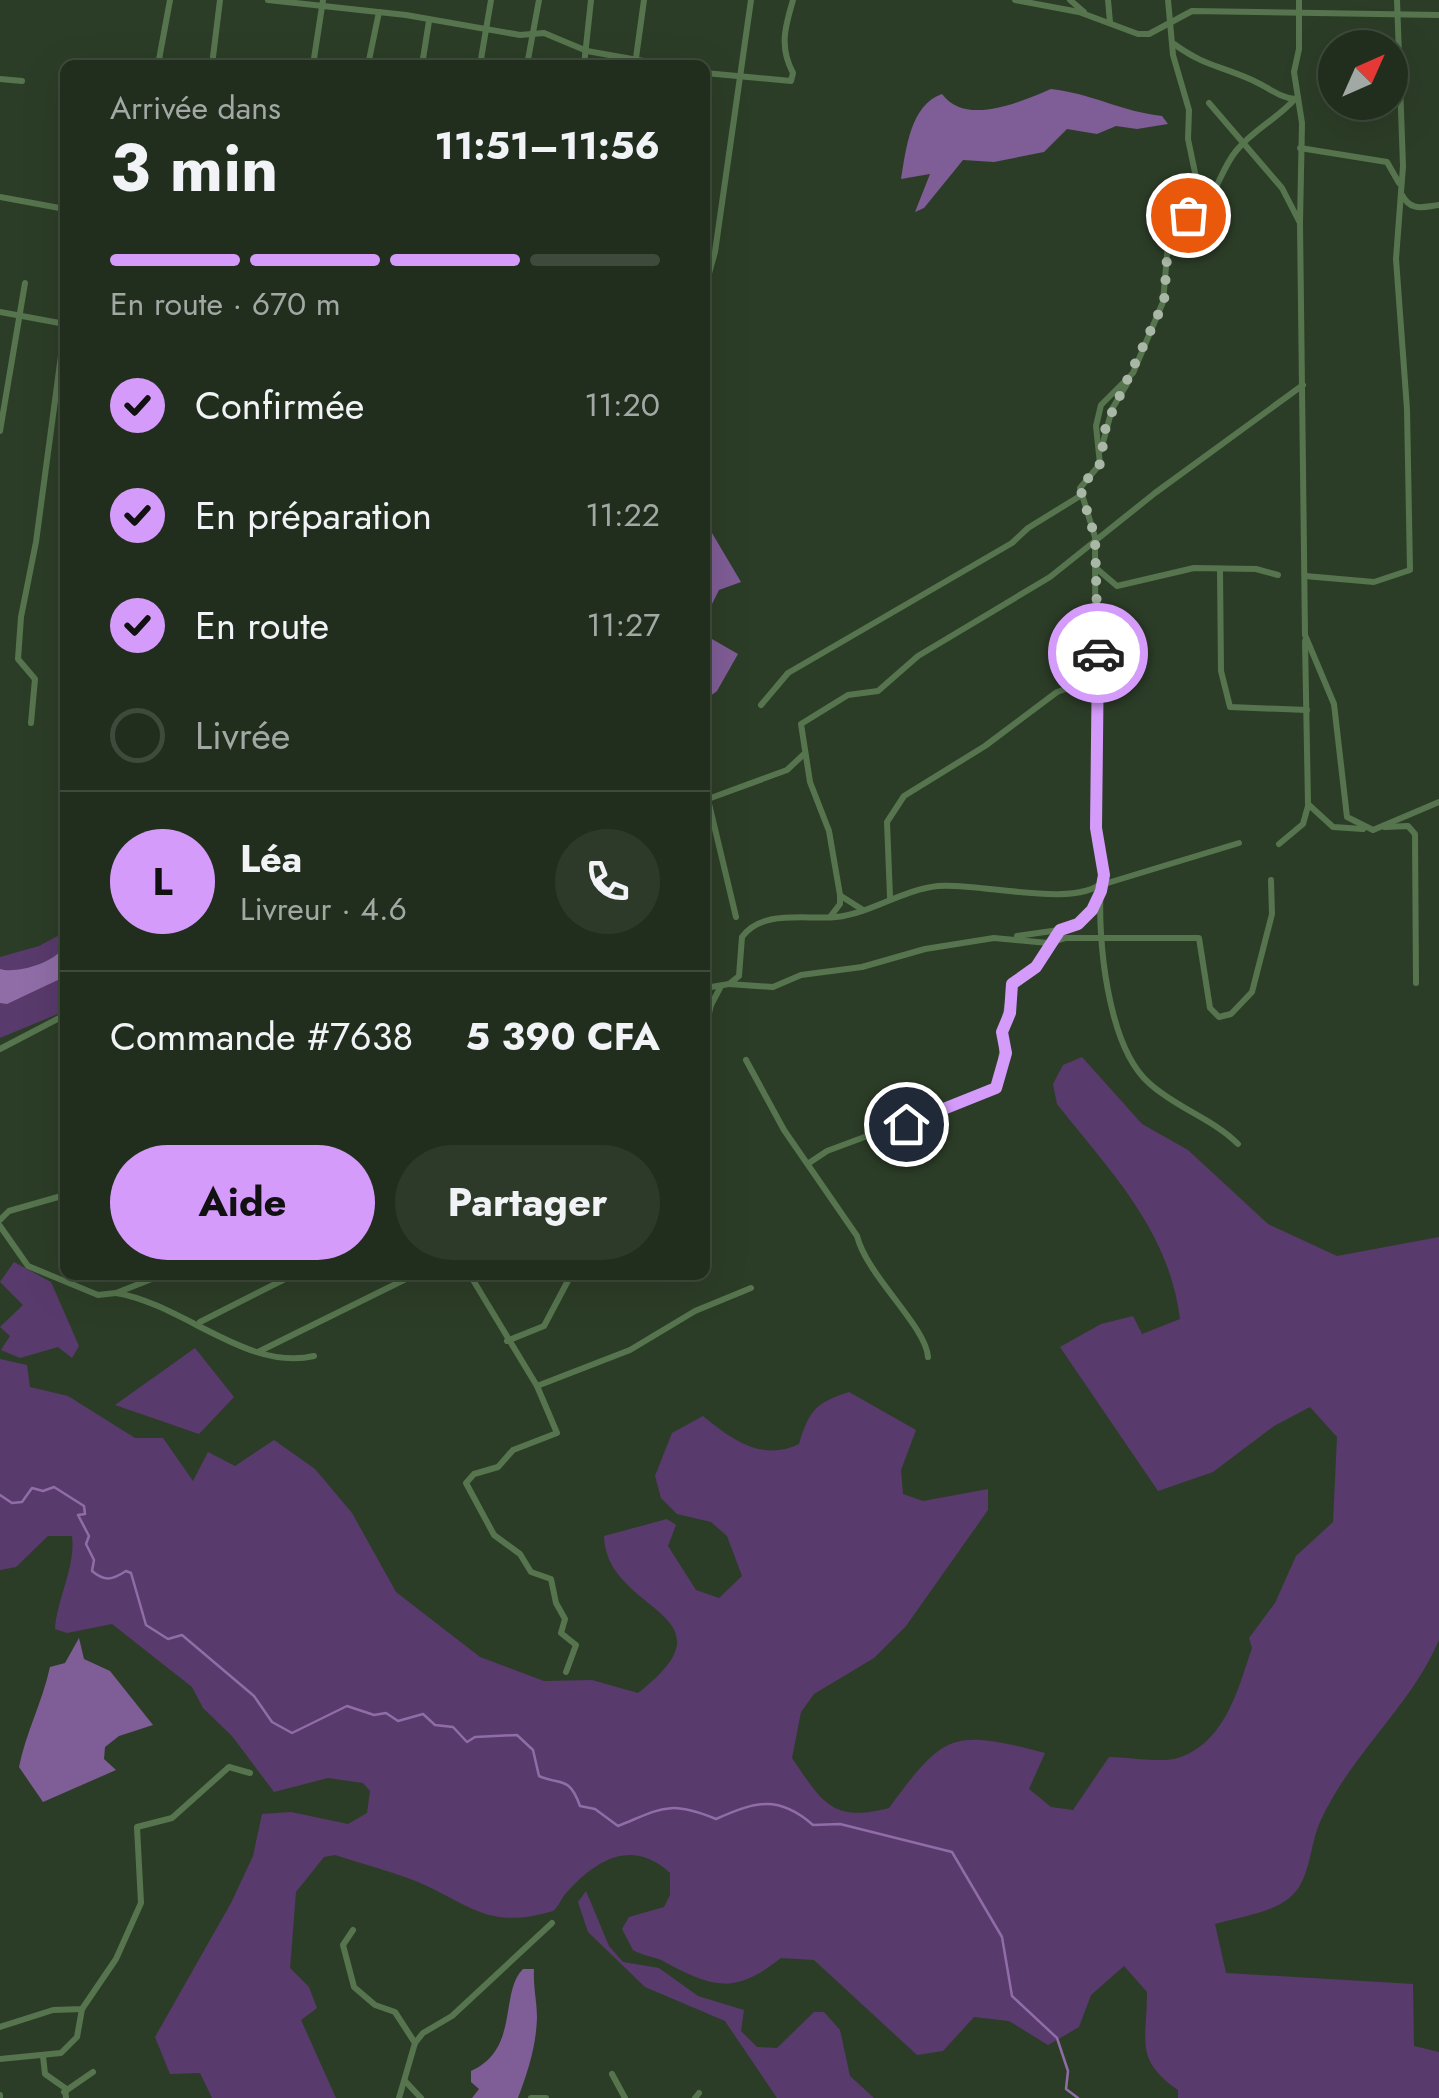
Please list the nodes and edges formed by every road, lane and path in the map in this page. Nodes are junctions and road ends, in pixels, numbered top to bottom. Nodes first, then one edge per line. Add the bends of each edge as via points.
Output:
1 (170, 0) edge
2 (220, 0) edge
3 (268, 0) edge
4 (491, 0) edge
5 (539, 0) edge
6 (591, 0) edge
7 (644, 0) edge
8 (750, 0) edge
9 (793, 0) edge
10 (1015, 0) edge
11 (1056, 0) edge
12 (1070, 0) edge
13 (1108, 0) edge
14 (1168, 0) edge
15 (1298, 0) edge
16 (1397, 0) edge
17 (322, 3) edge
18 (1053, 10) junction
19 (379, 12) junction
20 (1401, 12) junction
21 (1298, 15) junction
22 (1439, 15) edge
23 (1088, 16) junction
24 (429, 21) junction
25 (1110, 22) junction
26 (1169, 22) junction
27 (486, 28) junction
28 (533, 32) junction
29 (1173, 43) junction
30 (587, 51) junction
31 (159, 60) edge
32 (213, 60) edge
33 (315, 60) edge
34 (369, 60) edge
35 (423, 60) edge
36 (481, 60) edge
37 (528, 60) edge
38 (585, 60) edge
39 (627, 60) edge
40 (636, 60) edge
41 (710, 74) edge
42 (0, 78) edge
43 (738, 79) junction
44 (22, 80) dead end
45 (1295, 99) junction
46 (1209, 103) dead end
47 (1242, 144) junction
48 (1300, 148) junction
49 (1402, 193) junction
50 (0, 196) edge
51 (1439, 205) edge
52 (60, 208) edge
53 (1188, 215) junction
54 (1300, 222) junction
55 (710, 268) edge
56 (25, 283) dead end
57 (0, 312) edge
58 (18, 315) junction
59 (60, 324) edge
60 (60, 362) edge
61 (1303, 385) junction
62 (0, 431) edge
63 (1080, 496) junction
64 (1094, 544) junction
65 (1095, 567) junction
66 (1220, 570) junction
67 (1278, 575) dead end
68 (1305, 576) junction
69 (1305, 635) junction
70 (1097, 678) junction
71 (762, 705) dead end
72 (1308, 710) junction
73 (31, 722) dead end
74 (804, 754) junction
75 (710, 798) edge
76 (1439, 802) edge
77 (1308, 804) junction
78 (710, 811) edge
79 (1373, 830) junction
80 (1239, 843) dead end
81 (1280, 844) dead end
82 (1272, 880) dead end
83 (1101, 885) junction
84 (840, 894) junction
85 (890, 897) junction
86 (1098, 901) junction
87 (864, 910) junction
88 (736, 917) dead end
89 (830, 918) junction
90 (1060, 930) junction
91 (1007, 938) junction
92 (1104, 940) junction
93 (1048, 943) junction
94 (1416, 983) dead end
95 (725, 985) junction
96 (710, 987) edge
97 (710, 1004) edge
98 (60, 1018) edge
99 (0, 1049) edge
100 (746, 1060) dead end
101 (1238, 1144) dead end
102 (809, 1163) junction
103 (60, 1196) edge
104 (0, 1223) edge
105 (60, 1279) edge
106 (62, 1280) edge
107 (149, 1280) edge
108 (283, 1280) edge
109 (404, 1280) edge
110 (473, 1280) edge
111 (568, 1280) edge
112 (751, 1288) dead end
113 (116, 1293) junction
114 (199, 1323) junction
115 (507, 1341) junction
116 (258, 1352) junction
117 (314, 1356) dead end
118 (928, 1357) dead end
119 (537, 1386) junction
120 (566, 1672) dead end
121 (250, 1773) dead end
122 (552, 1923) dead end
123 (353, 1930) dead end
124 (82, 2009) junction
125 (0, 2027) edge
126 (415, 2042) junction
127 (61, 2053) junction
128 (43, 2056) junction
129 (0, 2060) edge
130 (93, 2072) dead end
131 (46, 2074) junction
132 (612, 2074) dead end
133 (406, 2082) junction
134 (65, 2095) edge
135 (399, 2098) edge
136 (422, 2098) edge
137 (531, 2098) edge
138 (546, 2098) edge
139 (624, 2098) edge

1 - 31 street
2 - 32 street
3 - 17 street
4 - 27 street
5 - 28 street
6 - 30 street
7 - 40 street
8 - 43 street
9 - 43 street via 784,35 793,79
10 - 18 street
11 - 18 street
12 - 23 street
13 - 25 street
14 - 26 street
15 - 21 street
16 - 20 street
17 - 19 street
17 - 33 street
18 - 23 street
19 - 24 street
19 - 34 street
20 - 21 street
20 - 22 street
20 - 49 street
21 - 26 street via 1192,12
21 - 45 street
23 - 25 street
24 - 27 street
24 - 35 street
25 - 26 street via 1138,34
26 - 29 street
27 - 28 street
27 - 36 street
28 - 30 street
28 - 37 street
29 - 45 street via 1210,68
29 - 53 street via 1198,186
30 - 38 street
30 - 39 street
41 - 43 street
42 - 44 street
43 - 55 street
45 - 47 street
45 - 48 street
46 - 47 street
47 - 53 street via 1214,196
47 - 54 street via 1282,188
48 - 49 street via 1387,162
48 - 54 street
49 - 51 street via 1419,210
49 - 68 street via 1396,260 1408,408 1410,570 1374,582
50 - 52 street
53 - 63 street via 1168,243 1164,302 1130,380 1101,405 1096,472
54 - 61 street
56 - 58 street
57 - 58 street
58 - 59 street
58 - 62 street
60 - 73 street via 20,617 18,659 35,679
61 - 64 street
61 - 68 street
63 - 64 street
63 - 71 street via 1012,543 788,672
64 - 65 street
64 - 74 street via 909,662 878,690 848,694 801,724
65 - 66 street via 1117,586 1162,573
65 - 70 street
66 - 67 street
66 - 72 street via 1221,672 1230,707
68 - 69 street
69 - 72 street
69 - 79 street via 1334,704 1347,816
70 - 83 street
70 - 85 street via 1057,692 904,796 887,822
72 - 77 street
74 - 75 street via 787,770
74 - 84 street via 829,831
76 - 79 street
77 - 79 street via 1333,826
77 - 81 street via 1303,824
78 - 88 street
79 - 94 street via 1397,824 1415,834
80 - 83 street
82 - 92 street via 1274,904 1254,988 1232,1014 1219,1018 1210,1008 1198,938
83 - 85 street via 1055,893 943,886
83 - 86 street
84 - 87 street
84 - 89 street
85 - 87 street
86 - 90 street via 1078,924
86 - 92 street
87 - 89 street
89 - 95 street via 751,927 742,937 741,972
90 - 91 street
90 - 93 street
91 - 93 street
91 - 95 street via 800,975 774,987
92 - 93 street
92 - 101 street via 1117,1026 1141,1075
93 - 102 street via 1036,967 1012,984 996,1088
95 - 96 street
95 - 97 street
98 - 99 street
100 - 102 street
102 - 118 street
103 - 104 street via 9,1210
104 - 105 street via 28,1266
106 - 113 street via 98,1295
107 - 113 street
108 - 114 street
109 - 116 street
110 - 115 street
111 - 115 street via 544,1326
112 - 119 street via 694,1310 630,1350
113 - 114 street
114 - 116 street
115 - 119 street
116 - 117 street via 292,1361
119 - 120 street via 556,1433 513,1450 498,1467 474,1474 466,1487 494,1535 531,1572 551,1579 565,1619 561,1633 576,1644
121 - 124 street via 229,1767 172,1818 137,1827 142,1903 116,1960
122 - 126 street
123 - 126 street via 342,1945 354,1987 395,2012
124 - 125 street via 53,2010
124 - 127 street via 77,2036
126 - 133 street
127 - 128 street
127 - 131 street
128 - 129 street
128 - 131 street
130 - 134 street
131 - 134 street
132 - 139 street
133 - 135 street
133 - 136 street
137 - 138 street

